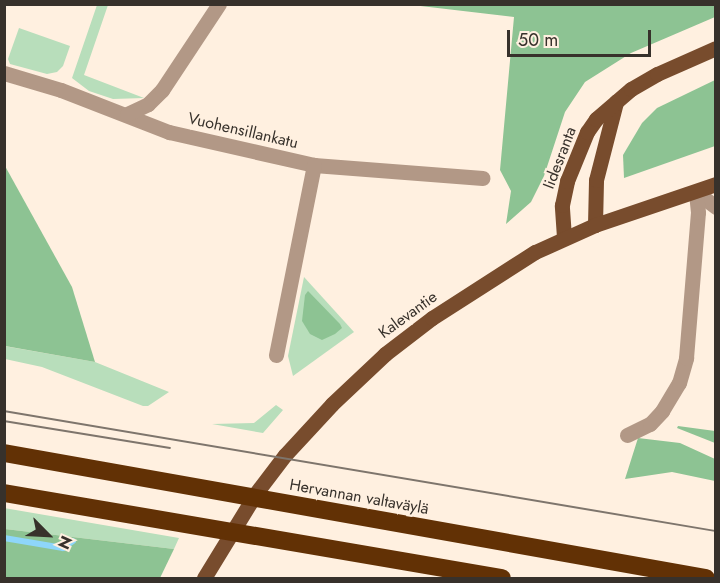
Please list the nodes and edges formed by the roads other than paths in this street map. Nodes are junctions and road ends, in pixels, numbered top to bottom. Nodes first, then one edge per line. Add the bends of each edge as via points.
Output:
1 (219, 4) edge
2 (716, 48) edge
3 (4, 73) edge
4 (616, 102) junction
5 (128, 114) junction
6 (314, 165) junction
7 (483, 178) dead end
8 (716, 184) edge
9 (696, 192) junction
10 (716, 207) edge
11 (595, 225) junction
12 (564, 237) junction
13 (276, 355) dead end
14 (627, 435) dead end
15 (4, 453) edge
16 (4, 493) edge
17 (204, 579) edge
18 (502, 579) edge
19 (706, 579) edge

1 - 5 street via 162,90 148,104
2 - 4 main road, Iidesranta via 657,74
3 - 5 street, Vuohensillankatu
4 - 11 main road via 596,180
4 - 12 main road, Iidesranta via 596,119 574,162 563,194
5 - 6 street, Vuohensillankatu via 169,132
6 - 7 street, Vuohensillankatu
6 - 13 street
8 - 9 main road, Kalevantie
9 - 10 street
9 - 11 main road, Kalevantie
9 - 14 street via 698,212 686,358 679,383 650,424
11 - 12 main road, Kalevantie
12 - 17 main road, Kalevantie via 432,318 385,354 317,420 256,493
15 - 19 highway, Hervannan valtaväylä
16 - 18 highway

